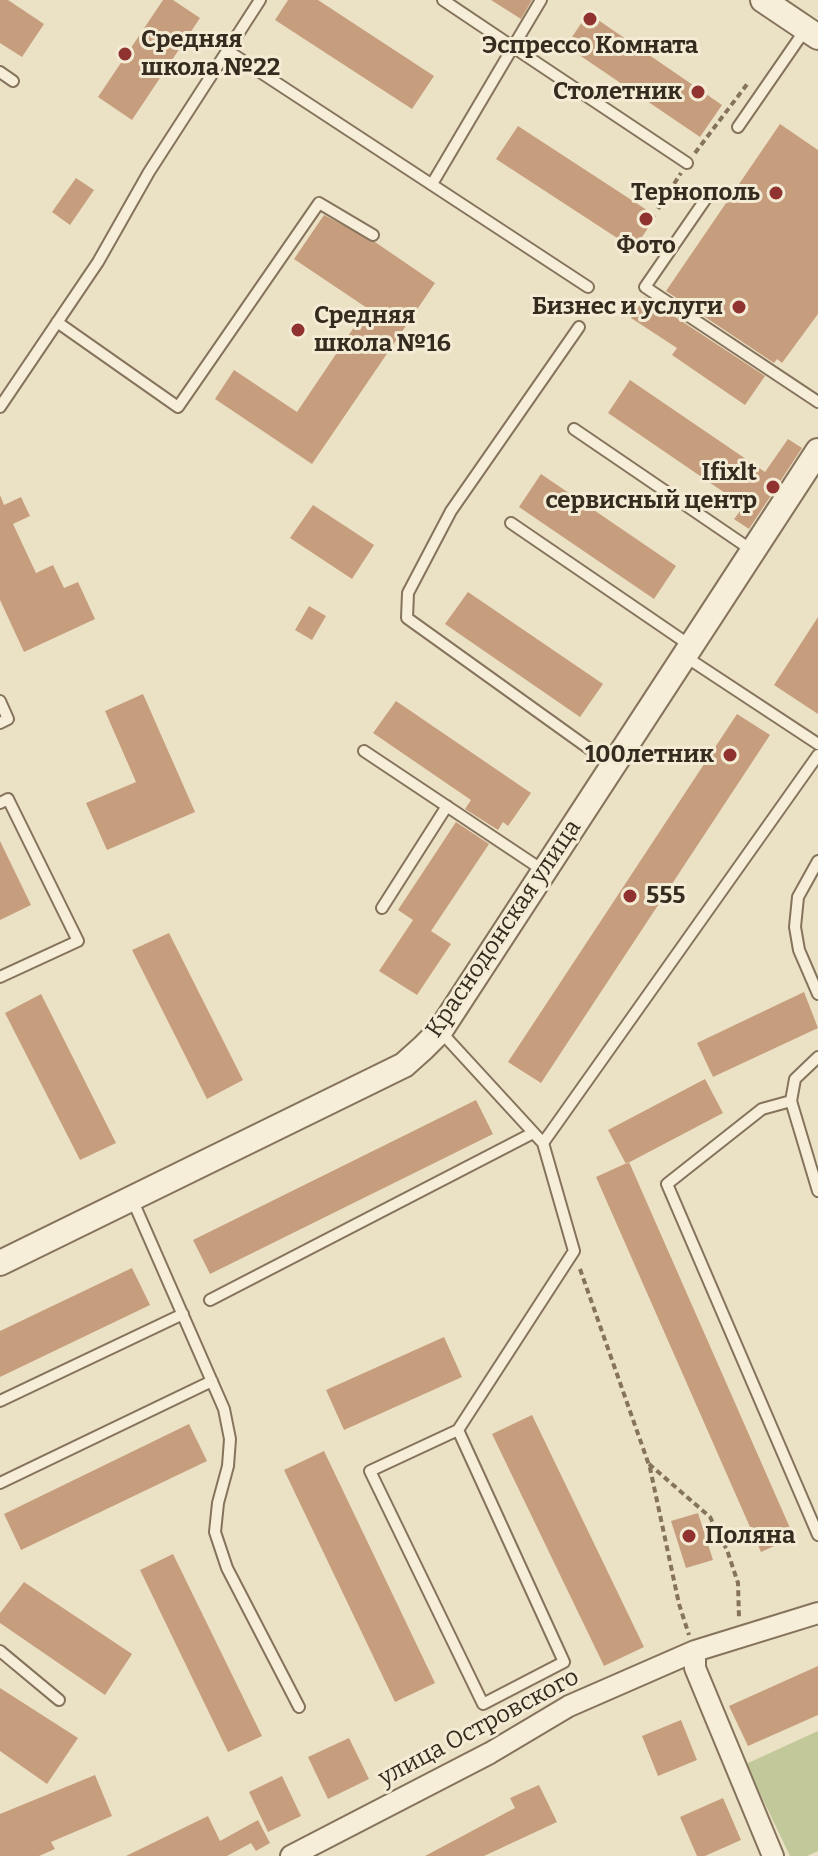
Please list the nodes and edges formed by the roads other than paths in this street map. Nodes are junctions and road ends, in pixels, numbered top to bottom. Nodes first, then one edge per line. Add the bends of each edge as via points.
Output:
1 (260, 0) edge
2 (443, 0) edge
3 (541, 0) edge
4 (763, 0) edge
5 (812, 33) edge
6 (513, 47) junction
7 (228, 51) junction
8 (0, 72) edge
9 (13, 81) dead end
10 (738, 127) dead end
11 (687, 163) road end
12 (432, 184) junction
13 (707, 197) dead end
14 (373, 235) dead end
15 (588, 287) dead end
16 (57, 322) junction
17 (579, 327) dead end
18 (818, 402) edge
19 (0, 407) edge
20 (574, 429) dead end
21 (818, 451) edge
22 (511, 523) dead end
23 (753, 551) junction
24 (688, 651) junction
25 (0, 701) edge
26 (0, 723) edge
27 (818, 744) edge
28 (364, 751) dead end
29 (818, 755) edge
30 (612, 766) junction
31 (0, 803) edge
32 (447, 806) junction
33 (818, 861) edge
34 (544, 871) junction
35 (382, 908) dead end
36 (0, 977) edge
37 (818, 994) edge
38 (440, 1031) junction
39 (818, 1057) edge
40 (791, 1101) junction
41 (533, 1133) junction
42 (543, 1143) junction
43 (818, 1191) edge
44 (132, 1199) junction
45 (0, 1263) edge
46 (210, 1300) dead end
47 (183, 1314) junction
48 (212, 1381) junction
49 (0, 1401) edge
50 (458, 1430) junction
51 (0, 1483) edge
52 (818, 1535) edge
53 (818, 1613) edge
54 (0, 1651) edge
55 (695, 1651) junction
56 (59, 1700) dead end
57 (299, 1707) dead end
58 (291, 1856) edge
59 (773, 1856) edge

1 - 7 lane
2 - 6 lane
3 - 6 lane
4 - 5 street
5 - 10 lane via 778,68
6 - 11 lane
6 - 12 lane
7 - 12 lane
7 - 16 lane
8 - 9 lane
12 - 15 lane
13 - 18 lane via 645,287
14 - 16 lane via 319,203 178,407
16 - 19 lane
17 - 30 lane via 451,511 408,593 407,618
20 - 23 lane
21 - 23 street, Краснодонская улица
22 - 24 lane
23 - 24 street, Краснодонская улица
24 - 27 lane
24 - 30 street, Краснодонская улица
25 - 26 lane via 8,719
28 - 32 lane
29 - 42 lane
30 - 34 street, Краснодонская улица
31 - 36 lane via 8,799 78,941
32 - 34 lane
32 - 35 lane
33 - 37 lane via 798,897 795,927
34 - 38 street, Краснодонская улица
38 - 41 lane
38 - 44 street, Краснодонская улица via 404,1065
39 - 40 lane via 795,1079
40 - 43 lane
40 - 52 lane via 762,1109 667,1184
41 - 42 lane
41 - 46 lane
42 - 50 lane via 574,1251
44 - 45 street, Краснодонская улица
44 - 47 lane
47 - 48 lane
47 - 49 lane
48 - 51 lane
48 - 57 lane via 230,1439 215,1532 227,1568
50 - 50 lane via 370,1471 483,1704 564,1662
53 - 55 street, улица Островского
54 - 56 lane
55 - 58 street, улица Островского via 569,1706
55 - 59 street via 695,1668

